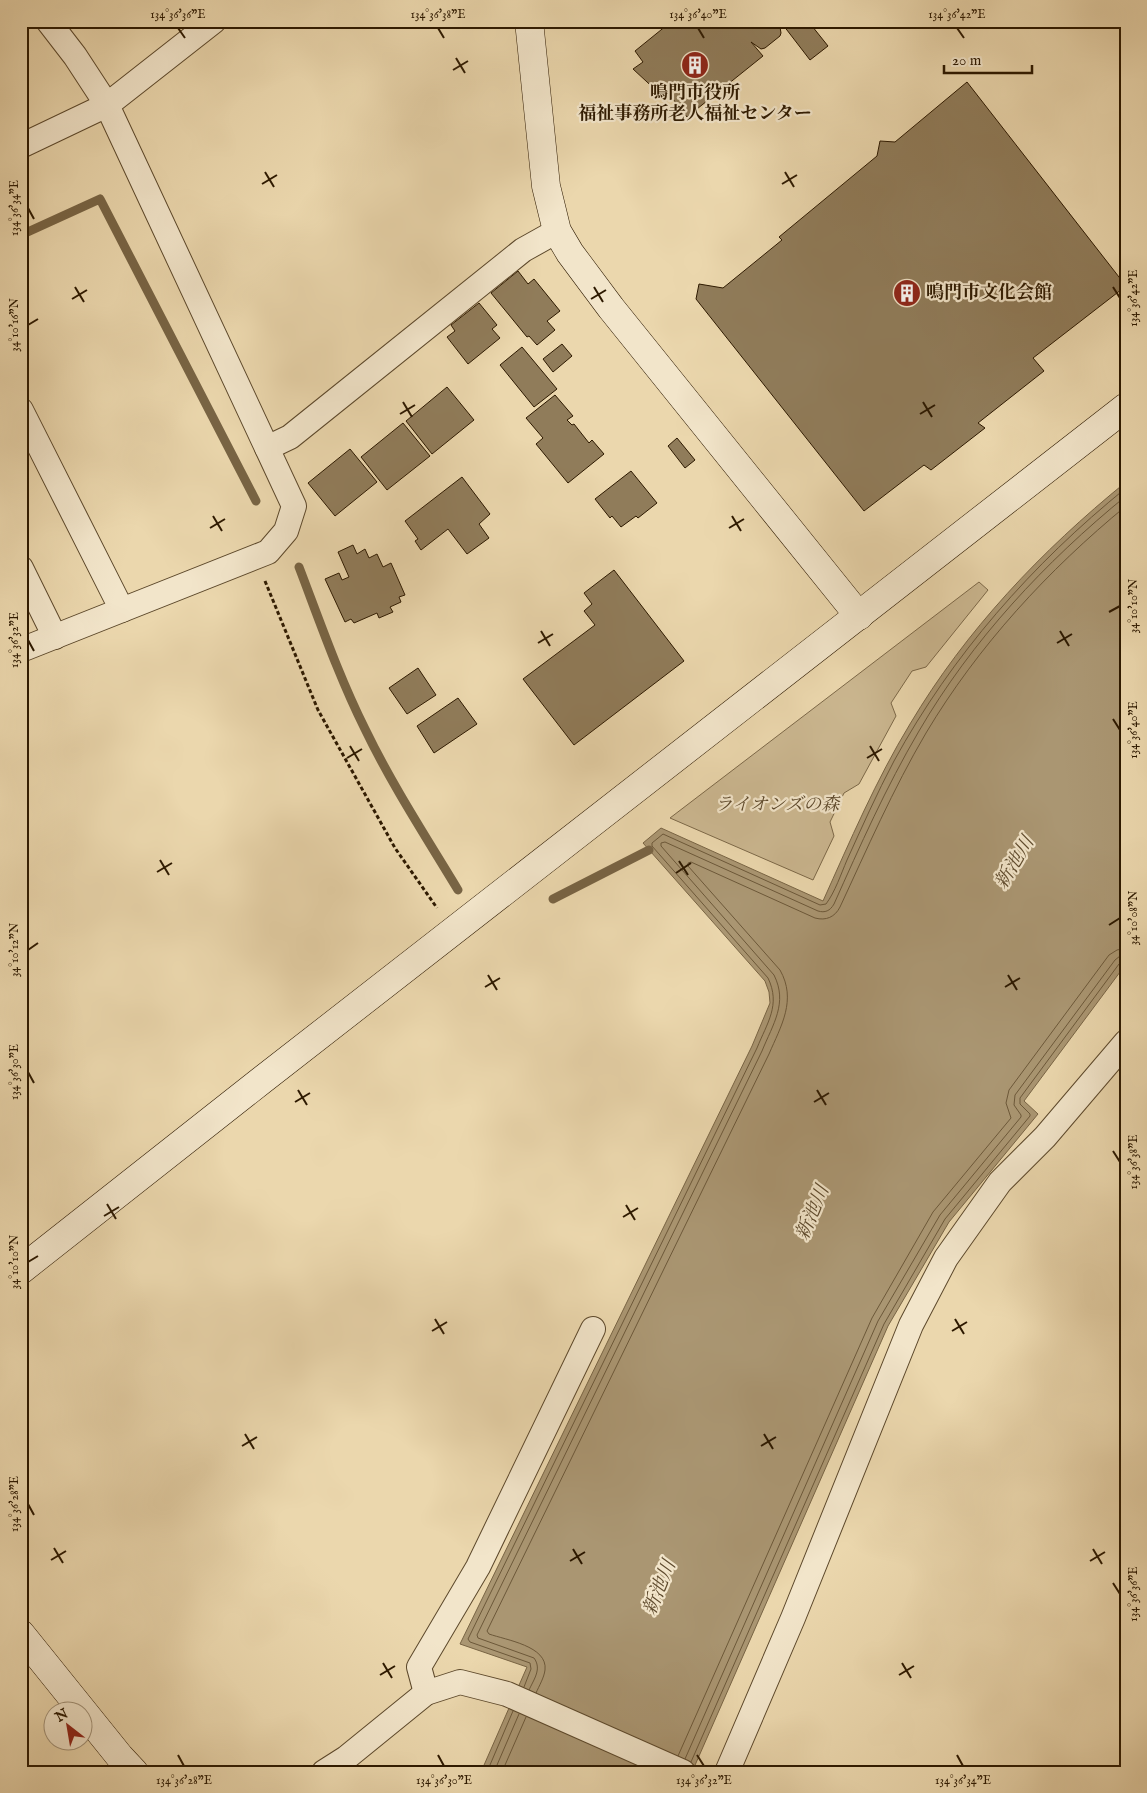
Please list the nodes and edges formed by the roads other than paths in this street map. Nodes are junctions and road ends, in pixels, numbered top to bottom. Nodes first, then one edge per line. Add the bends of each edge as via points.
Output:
1 (48, 21) edge
2 (214, 21) edge
3 (529, 21) edge
4 (107, 106) junction
5 (21, 146) edge
6 (557, 231) junction
7 (1126, 407) edge
8 (21, 410) edge
9 (267, 448) junction
10 (21, 568) edge
11 (122, 610) junction
12 (859, 616) junction
13 (55, 637) junction
14 (21, 650) edge
15 (1126, 1042) edge
16 (21, 1270) edge
17 (593, 1328) dead end
18 (21, 1634) edge
19 (426, 1693) junction
20 (134, 1772) edge
21 (324, 1772) edge
22 (683, 1772) edge
23 (727, 1772) edge

1 - 4 street
2 - 4 street
3 - 6 street via 546,186
4 - 5 street
4 - 9 street
6 - 9 street via 523,250 290,437
6 - 12 street via 611,308
7 - 12 street
8 - 11 street
9 - 11 street via 294,506 286,531 268,552
10 - 13 street
11 - 13 street
12 - 16 street
13 - 14 street
15 - 23 street via 1045,1137 1000,1182 946,1258 911,1325
17 - 19 street via 478,1567 420,1667
18 - 20 street
19 - 21 street
19 - 22 street via 460,1682 507,1694

